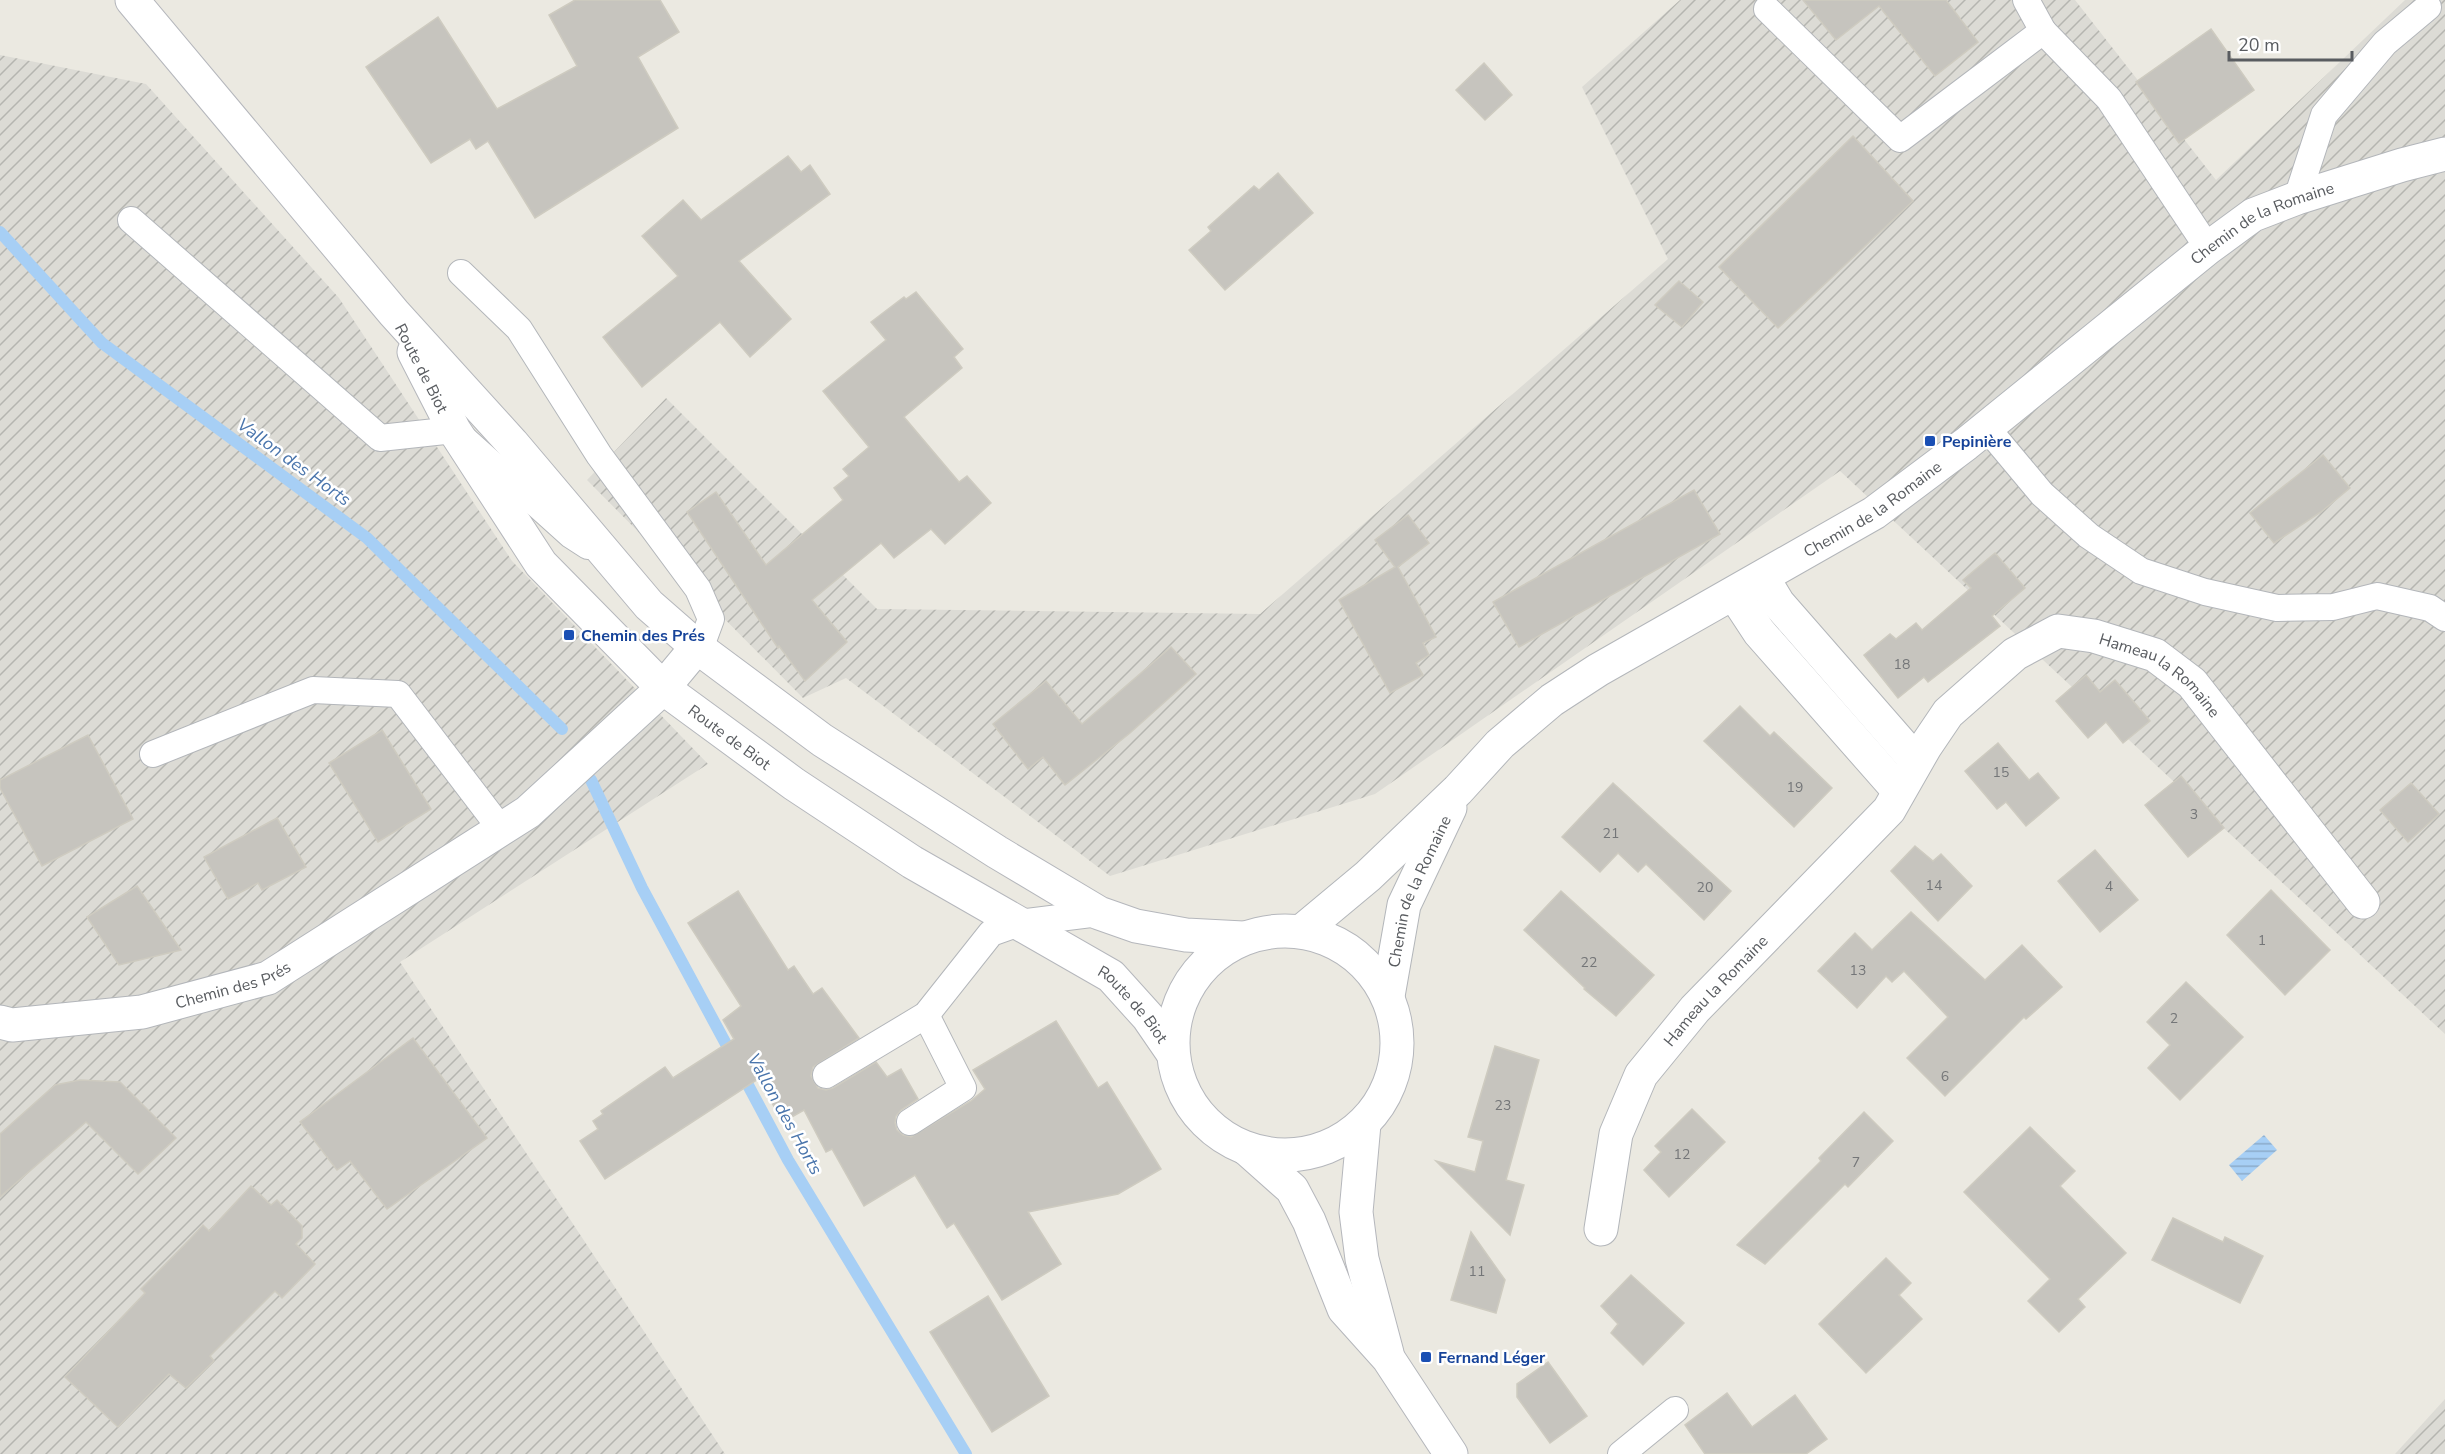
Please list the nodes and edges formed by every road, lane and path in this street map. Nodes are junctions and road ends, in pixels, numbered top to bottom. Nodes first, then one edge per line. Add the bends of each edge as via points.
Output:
1 (132, 0) edge
2 (2026, 0) edge
3 (2428, 6) dead end
4 (1767, 9) dead end
5 (2043, 31) junction
6 (2445, 154) edge
7 (2297, 198) junction
8 (131, 220) dead end
9 (2208, 248) junction
10 (461, 273) dead end
11 (394, 313) junction
12 (1986, 427) junction
13 (454, 430) junction
14 (609, 558) junction
15 (1763, 578) junction
16 (1734, 594) junction
17 (2445, 618) edge
18 (697, 647) junction
19 (663, 688) junction
20 (153, 754) dead end
21 (1916, 761) junction
22 (1458, 790) junction
23 (1899, 791) junction
24 (501, 829) junction
25 (2363, 902) dead end
26 (1099, 913) junction
27 (1019, 923) junction
28 (1302, 932) junction
29 (1243, 938) junction
30 (1388, 996) junction
31 (926, 1015) junction
32 (0, 1022) edge
33 (1172, 1052) junction
34 (826, 1075) dead end
35 (910, 1122) dead end
36 (1364, 1124) junction
37 (1248, 1150) junction
38 (1601, 1229) dead end
39 (1388, 1358) junction
40 (1675, 1410) dead end
41 (1451, 1454) edge
42 (1621, 1454) edge

1 - 11 street, Route de Biot
2 - 5 lane
3 - 7 lane via 2385,43 2324,115
4 - 5 lane via 1900,139
5 - 9 lane via 2109,99
6 - 7 street, Chemin de la Romaine
7 - 9 street, Chemin de la Romaine via 2253,215
8 - 13 lane via 380,438
9 - 12 street, Chemin de la Romaine
10 - 18 lane via 519,329 599,455 698,589 711,619
11 - 13 street, Route de Biot
11 - 14 street, Route de Biot
12 - 15 street, Chemin de la Romaine via 1874,513
12 - 17 lane via 2042,494 2089,536 2141,571 2205,592 2277,608 2333,607 2377,596 2430,608
13 - 14 lane via 571,535
13 - 19 street, Route de Biot via 541,564
14 - 18 street, Route de Biot via 649,605
15 - 16 street, Chemin de la Romaine
15 - 21 street via 1778,603
16 - 22 street, Chemin de la Romaine via 1552,700 1500,744
16 - 23 street via 1759,632
18 - 19 street, Chemin des Prés
18 - 26 street, Route de Biot via 822,740
19 - 24 street, Chemin des Prés via 528,812
19 - 27 street, Route de Biot via 794,784 912,862
20 - 24 lane via 313,690 398,694
21 - 23 street, Hameau la Romaine
21 - 25 street, Hameau la Romaine via 1948,713 2015,654 2058,631 2094,636 2155,655 2192,683
22 - 28 street, Chemin de la Romaine via 1368,876
22 - 30 street, Chemin de la Romaine via 1404,905
23 - 38 street, Hameau la Romaine via 1889,810 1695,1009 1641,1075 1616,1134
24 - 32 street, Chemin des Prés via 268,978 142,1012
26 - 27 lane
26 - 29 street, Route de Biot via 1137,926 1186,935
27 - 31 lane via 991,933
27 - 33 street, Route de Biot via 1111,976 1148,1017
28 - 29 street via 1272,931
28 - 30 street via 1338,943 1367,966
29 - 33 street via 1213,956 1189,983 1175,1016
30 - 36 street via 1397,1029 1396,1064 1385,1096
31 - 34 lane
31 - 35 lane via 963,1088
33 - 37 street via 1179,1084 1196,1112 1219,1135
36 - 37 street via 1339,1142 1310,1153 1279,1155
36 - 39 street via 1356,1212 1362,1259
37 - 39 street via 1292,1189 1344,1309
39 - 41 street
40 - 42 lane

